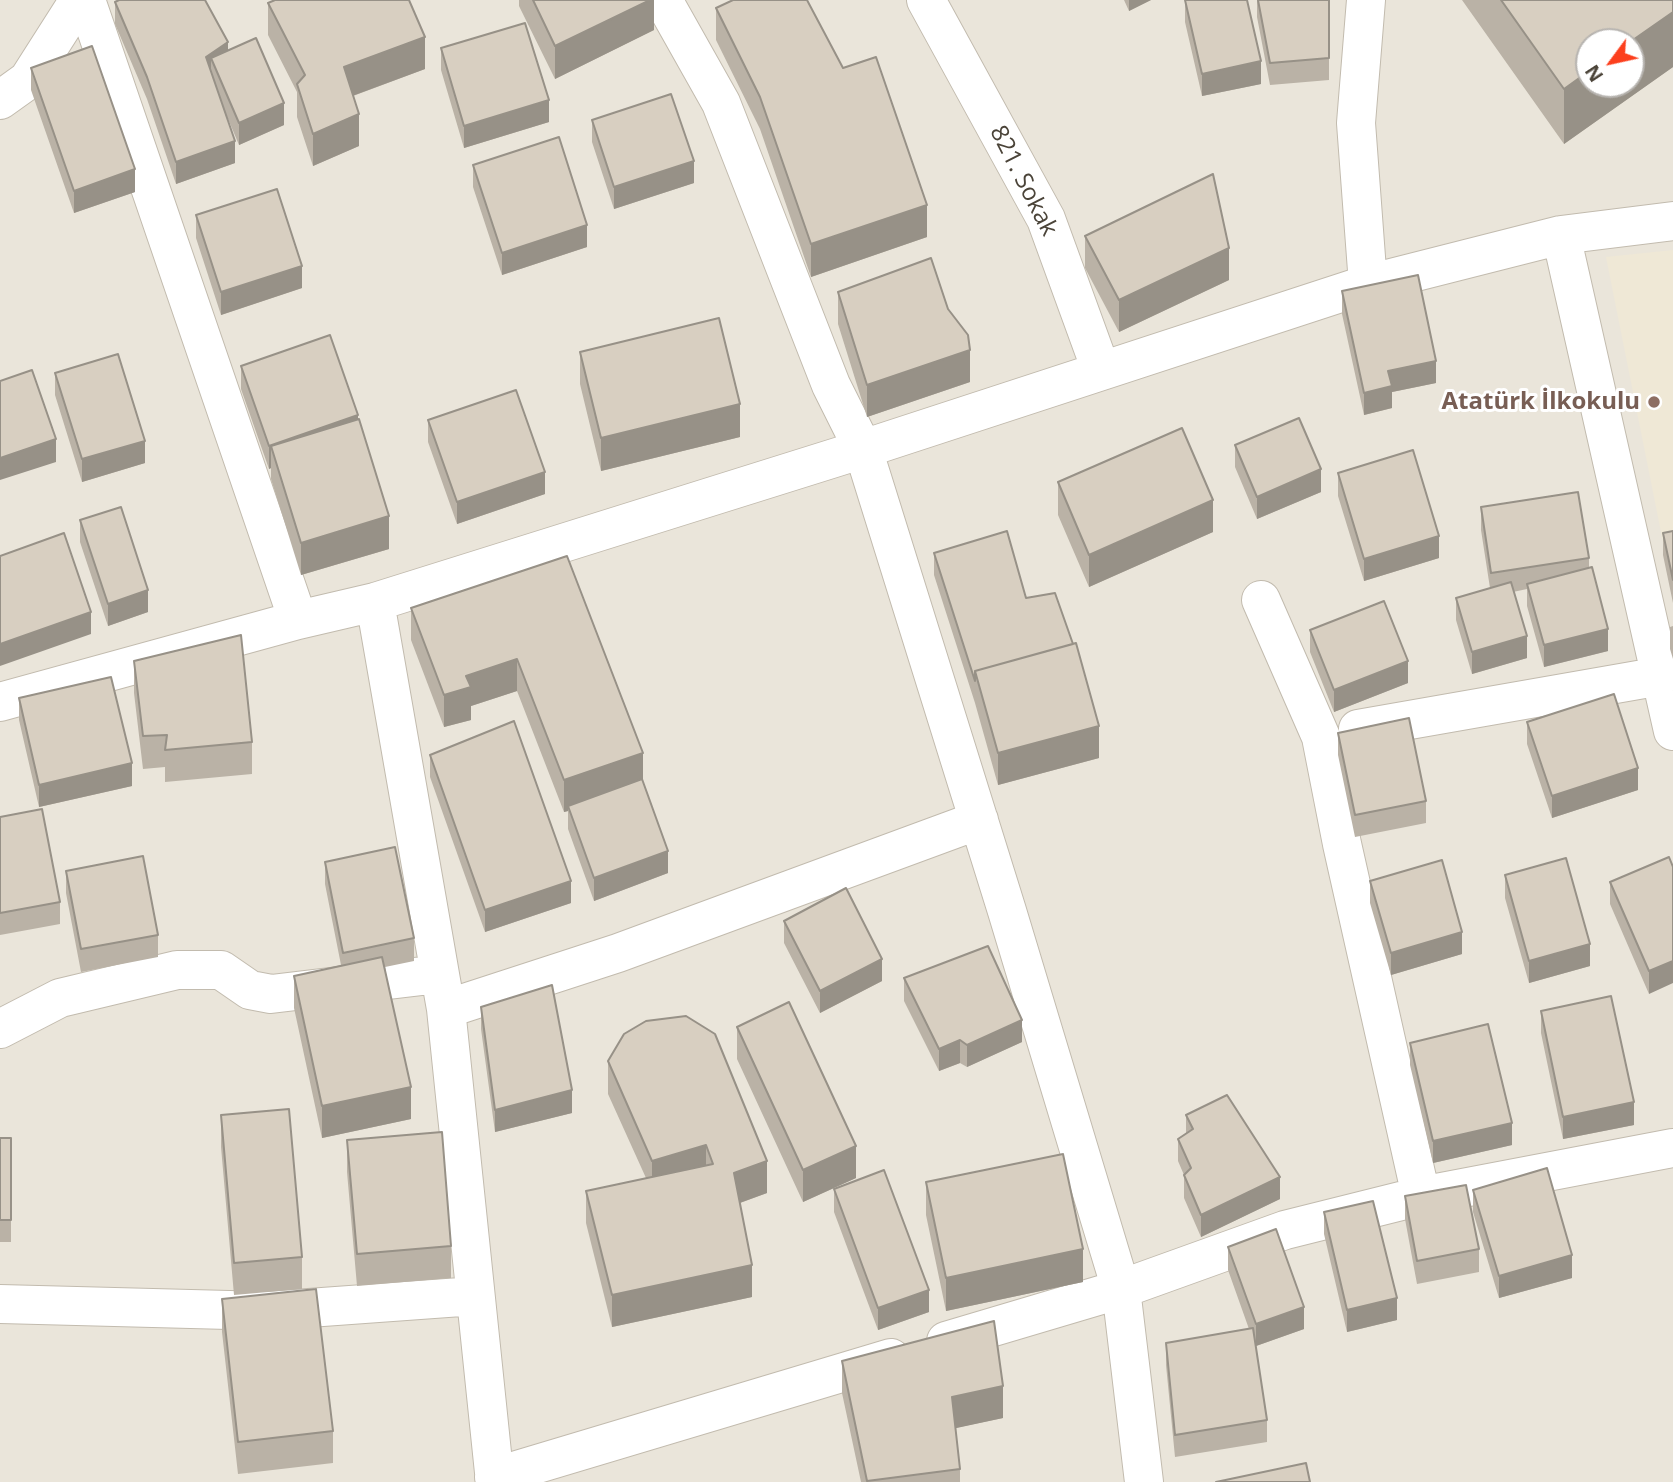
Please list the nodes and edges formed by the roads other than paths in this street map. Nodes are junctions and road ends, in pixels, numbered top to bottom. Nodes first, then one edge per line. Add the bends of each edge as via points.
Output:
1 (79, 0) edge
2 (86, 0) edge
3 (663, 0) edge
4 (926, 0) edge
5 (1366, 0) edge
6 (0, 100) edge
7 (1673, 221) edge
8 (1561, 235) junction
9 (1368, 284) junction
10 (1101, 370) junction
11 (863, 449) junction
12 (1261, 600) dead end
13 (375, 602) junction
14 (298, 620) junction
15 (1661, 676) junction
16 (0, 702) edge
17 (1673, 731) edge
18 (1321, 737) junction
19 (979, 820) junction
20 (442, 991) junction
21 (0, 1029) edge
22 (1673, 1148) edge
23 (1421, 1196) junction
24 (1121, 1289) junction
25 (475, 1296) junction
26 (0, 1304) edge
27 (495, 1479) edge
28 (1144, 1482) edge

1 - 6 street via 28,80
2 - 14 street
3 - 11 street via 721,103 831,385
4 - 10 street, 821. Sokak via 1046,219
5 - 9 street via 1356,123
7 - 8 street
8 - 9 street
8 - 15 street
9 - 10 street
10 - 11 street
11 - 13 street
11 - 19 street
12 - 18 street
13 - 14 street
13 - 20 street
14 - 16 street
15 - 17 street
15 - 18 street
18 - 23 street
19 - 20 street via 618,953
19 - 24 street
20 - 21 street via 271,994 250,990 221,970 177,970 60,998
20 - 25 street
22 - 23 street
23 - 24 street via 1285,1230
24 - 27 street
24 - 28 street
25 - 26 street via 267,1311
25 - 27 street

